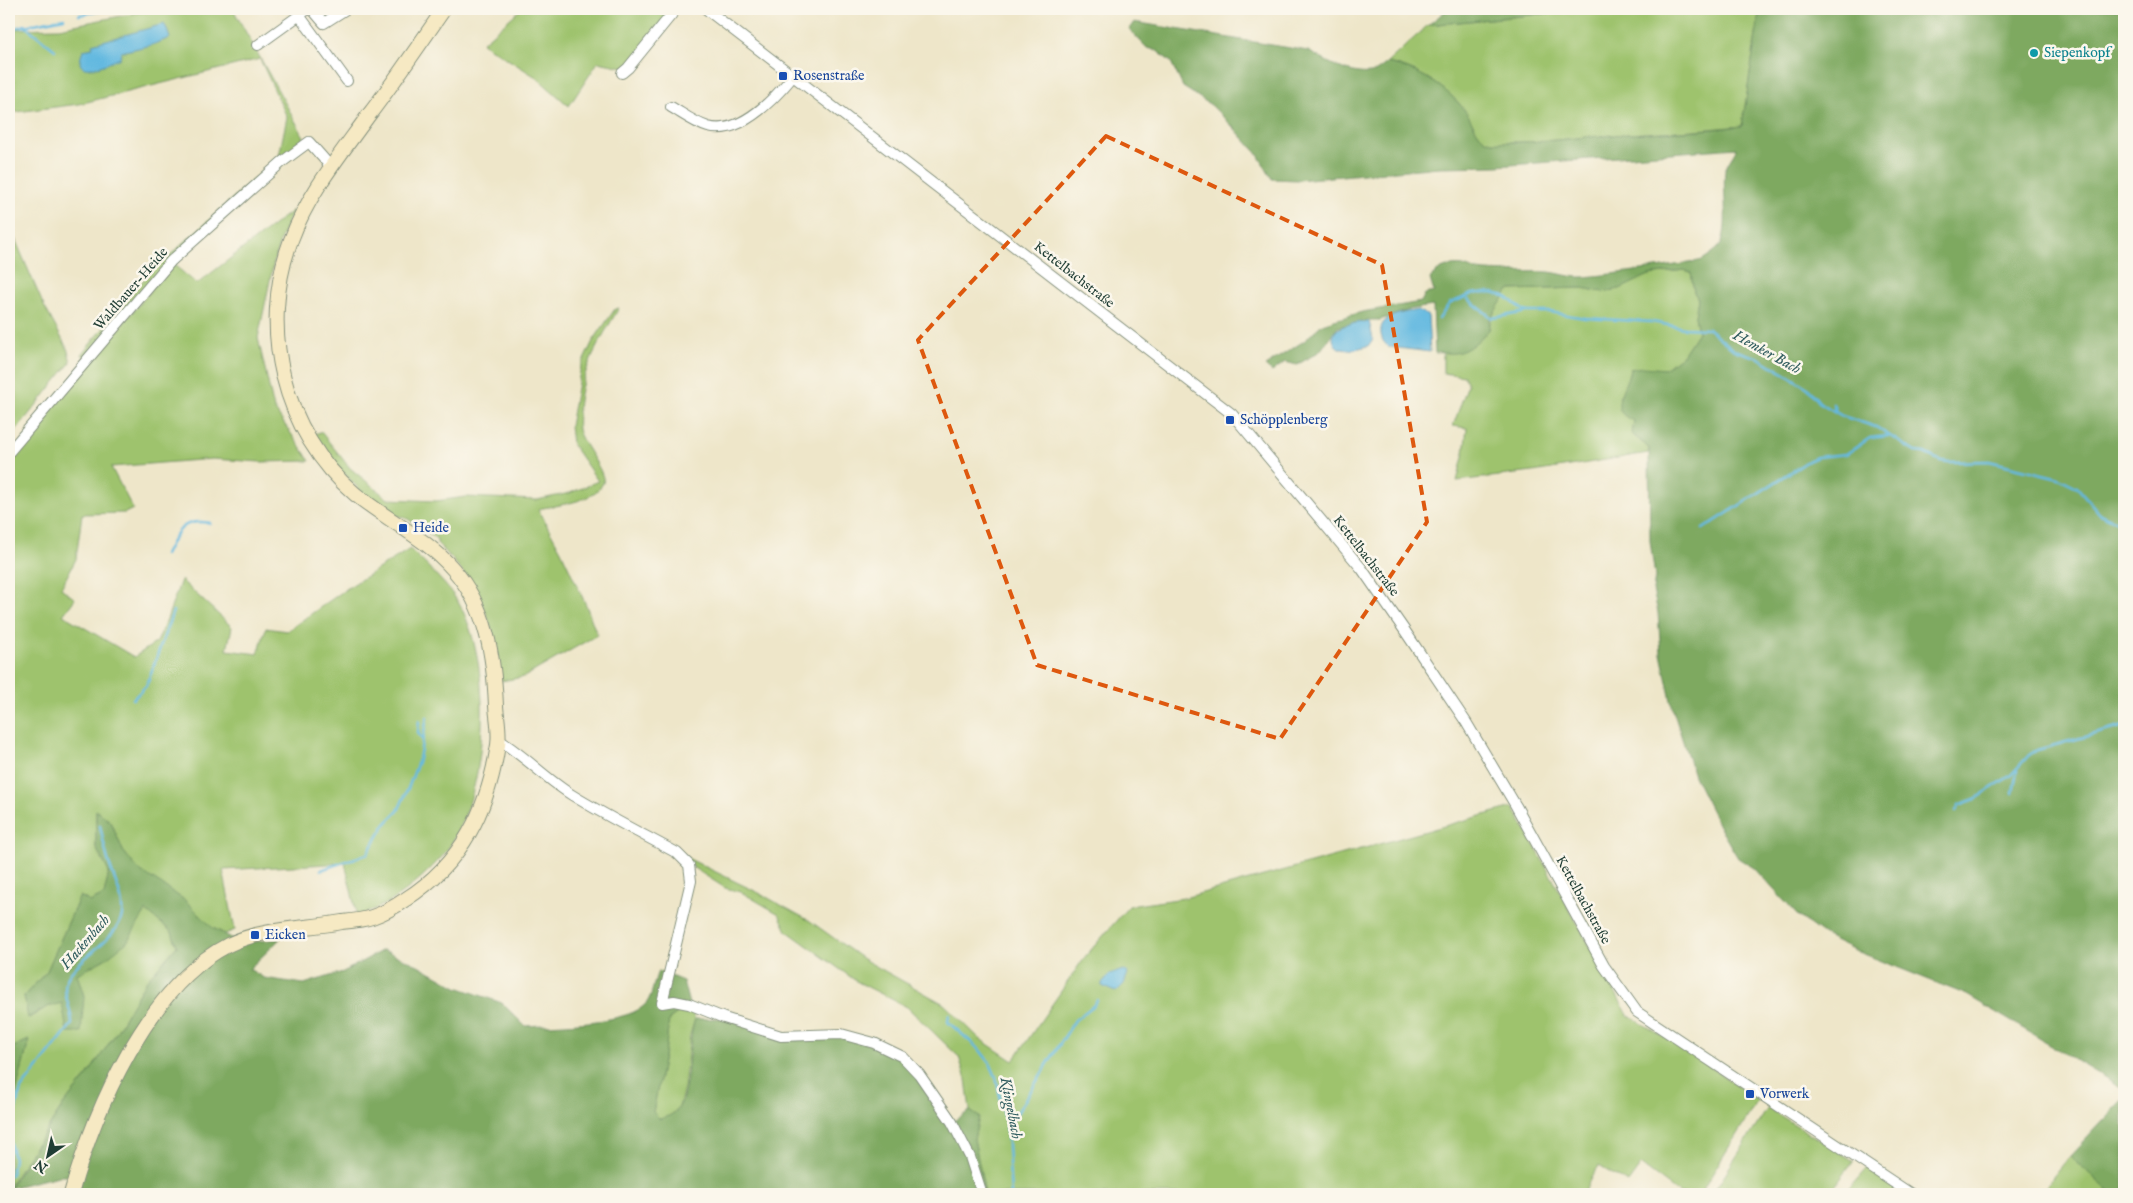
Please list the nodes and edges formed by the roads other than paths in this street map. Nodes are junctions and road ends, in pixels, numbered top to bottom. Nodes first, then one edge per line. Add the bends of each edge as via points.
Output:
1 (310, 9) edge
2 (346, 9) edge
3 (444, 9) edge
4 (453, 9) edge
5 (676, 9) edge
6 (706, 9) edge
7 (333, 12) edge
8 (298, 15) junction
9 (258, 45) dead end
10 (418, 48) junction
11 (622, 73) dead end
12 (794, 75) junction
13 (347, 81) dead end
14 (671, 107) dead end
15 (331, 167) junction
16 (9, 452) edge
17 (499, 740) junction
18 (71, 1194) edge
19 (982, 1194) edge
20 (1911, 1194) edge

1 - 7 street via 324,23
1 - 8 street
2 - 7 street
3 - 10 main road
4 - 10 main road
5 - 11 street
6 - 12 street, Kettelbachstraße
8 - 9 street
8 - 13 street
10 - 15 main road
12 - 14 street via 761,108 727,128 710,128
12 - 20 street, Kettelbachstraße via 1232,414 1362,569 1405,631 1466,722 1516,806 1604,966 1638,1012
15 - 16 street, Waldbauer-Heide via 308,142 282,162 171,262
15 - 17 main road via 301,215 284,259 276,333 283,378 304,431 331,469 354,493 443,558 466,586 485,625 490,645
17 - 18 main road via 490,779 470,835 430,883 393,908 373,917 255,935 208,958 178,983 148,1022 122,1066 90,1138
17 - 19 street via 573,796 677,852 689,866 691,881 662,1003 689,1004 781,1036 841,1034 874,1043 903,1057 919,1074 952,1122 970,1157

